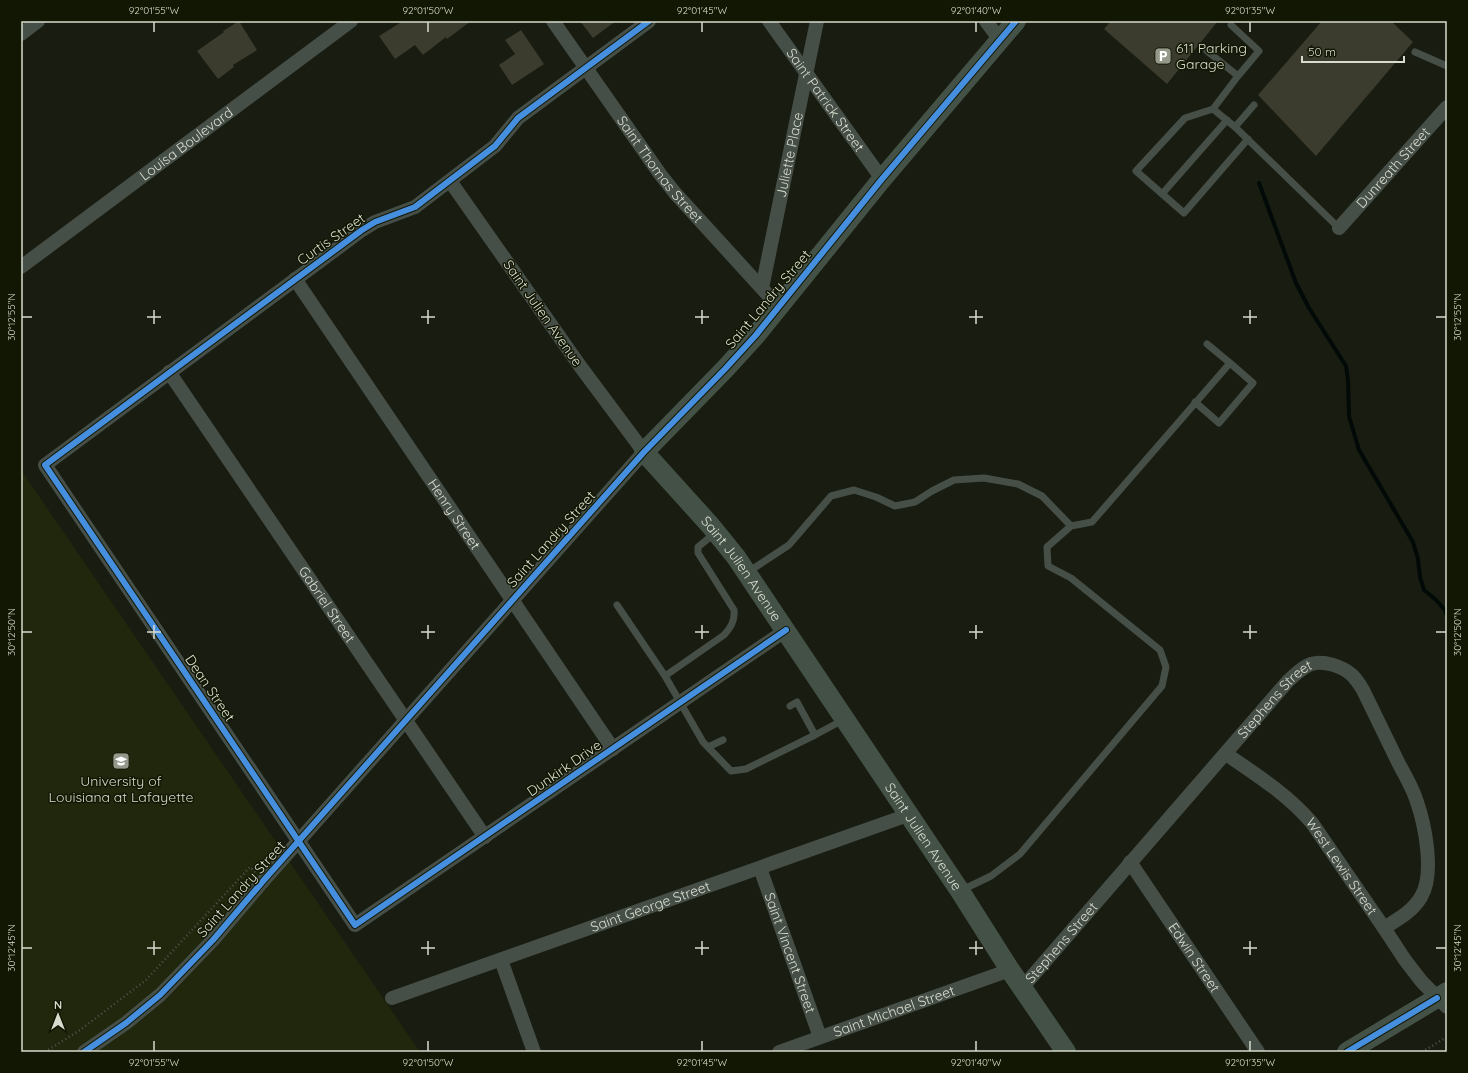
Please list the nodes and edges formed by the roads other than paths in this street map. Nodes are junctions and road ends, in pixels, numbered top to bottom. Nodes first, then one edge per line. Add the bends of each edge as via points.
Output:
1 (38, 21) edge
2 (351, 21) edge
3 (553, 21) edge
4 (648, 21) edge
5 (769, 21) edge
6 (817, 21) edge
7 (986, 21) edge
8 (1016, 21) edge
9 (1231, 25) dead end
10 (21, 34) edge
11 (1000, 40) junction
12 (1207, 51) dead end
13 (1415, 52) dead end
14 (1447, 66) edge
15 (585, 68) junction
16 (806, 74) junction
17 (1238, 76) junction
18 (1254, 105) dead end
19 (1447, 107) edge
20 (1212, 109) junction
21 (1227, 120) junction
22 (1235, 127) junction
23 (1248, 139) junction
24 (882, 179) junction
25 (450, 181) junction
26 (1162, 194) junction
27 (1339, 228) joint
28 (21, 267) edge
29 (295, 279) junction
30 (762, 288) junction
31 (779, 307) junction
32 (1207, 344) dead end
33 (1230, 363) junction
34 (169, 372) junction
35 (1195, 402) junction
36 (644, 452) junction
37 (44, 465) joint
38 (1071, 526) junction
39 (716, 532) junction
40 (747, 573) junction
41 (512, 601) junction
42 (617, 605) dead end
43 (786, 630) junction
44 (665, 676) junction
45 (682, 702) junction
46 (790, 706) dead end
47 (844, 720) junction
48 (406, 721) junction
49 (815, 735) junction
50 (722, 740) dead end
51 (708, 747) junction
52 (613, 749) junction
53 (1226, 754) junction
54 (908, 815) junction
55 (485, 837) junction
56 (299, 842) junction
57 (1130, 862) junction
58 (760, 868) junction
59 (960, 891) junction
60 (355, 925) joint
61 (1384, 928) junction
62 (501, 960) junction
63 (1010, 970) junction
64 (1022, 988) junction
65 (392, 998) dead end
66 (1444, 999) edge
67 (820, 1037) junction
68 (84, 1052) edge
69 (534, 1052) edge
70 (779, 1052) edge
71 (1066, 1052) edge
72 (1258, 1052) edge
73 (1347, 1052) edge

1 - 10 street
2 - 28 street, Louisa Boulevard
3 - 15 street, Saint Thomas Street
4 - 15 street, Curtis Street
5 - 16 street, Saint Patrick Street
6 - 16 street, Juliette Place
7 - 11 street
8 - 11 street, Saint Landry Street
9 - 17 lane via 1259,51
11 - 24 street, Saint Landry Street
12 - 17 lane
13 - 14 lane
15 - 25 street, Curtis Street via 518,118 495,146
15 - 30 street, Saint Thomas Street via 675,193
16 - 24 street, Saint Patrick Street
16 - 30 street, Juliette Place
17 - 20 lane
18 - 22 lane
19 - 27 street, Dunreath Street
20 - 21 lane
20 - 26 lane via 1185,118 1136,171
21 - 22 lane
21 - 26 lane
22 - 23 lane
23 - 26 lane via 1184,213
23 - 27 lane
24 - 31 street, Saint Landry Street
25 - 29 street, Curtis Street via 415,207 375,222 362,230
25 - 36 street, Saint Julien Avenue
29 - 34 street, Curtis Street
29 - 41 street, Henry Street
30 - 31 street, Saint Thomas Street
31 - 36 street, Saint Landry Street via 725,369
32 - 33 lane
33 - 35 lane
33 - 35 lane via 1253,383 1219,423
34 - 37 street, Curtis Street
34 - 48 street, Gabriel Street
35 - 38 lane via 1092,522
36 - 39 street, Saint Julien Avenue
36 - 41 street, Saint Landry Street
37 - 56 street, Dean Street
38 - 40 lane via 1042,496 1018,484 984,478 954,480 932,490 915,502 894,506 854,490 831,496 789,545
38 - 59 lane via 1047,547 1048,566 1070,578 1160,650 1166,667 1162,686 1020,854 991,876
39 - 40 street, Saint Julien Avenue
39 - 44 lane via 698,547 698,554 734,610 735,618 724,635
40 - 43 street, Saint Julien Avenue
41 - 48 street, Saint Landry Street
41 - 52 street, Henry Street
42 - 44 lane
43 - 45 street, Dunkirk Drive
43 - 47 street, Saint Julien Avenue
44 - 45 lane
45 - 51 lane
45 - 52 street, Dunkirk Drive
46 - 49 lane via 798,702
47 - 49 lane
47 - 54 street, Saint Julien Avenue
48 - 55 street, Gabriel Street
48 - 56 street, Saint Landry Street
49 - 51 lane via 746,769 731,771
50 - 51 lane
52 - 55 street, Dunkirk Drive
53 - 57 street, Stephens Street
53 - 61 street, West Lewis Street via 1288,798 1312,823
53 - 61 street, Stephens Street via 1288,681 1302,669 1310,664 1328,664 1352,675 1363,690 1416,799 1427,850 1428,874 1421,897 1410,911
54 - 58 street, Saint George Street
54 - 59 street, Saint Julien Avenue
55 - 60 street, Dunkirk Drive
56 - 60 street, Dean Street
56 - 68 street, Saint Landry Street via 213,940 160,995
57 - 64 street, Stephens Street
57 - 72 street, Edwin Street
58 - 62 street, Saint George Street
58 - 67 street, Saint Vincent Street
59 - 63 street, Saint Julien Avenue
61 - 66 street, West Lewis Street via 1422,982
62 - 65 street, Saint George Street
62 - 69 street
63 - 64 street, Saint Julien Avenue
63 - 67 street, Saint Michael Street
64 - 71 street, Saint Julien Avenue
66 - 73 street
67 - 70 street, Saint Michael Street

